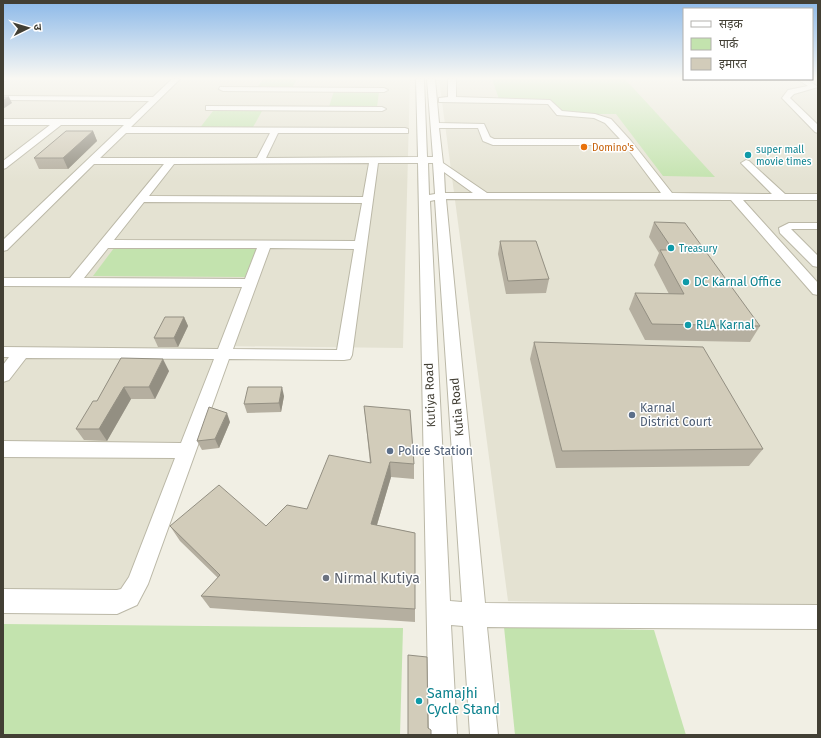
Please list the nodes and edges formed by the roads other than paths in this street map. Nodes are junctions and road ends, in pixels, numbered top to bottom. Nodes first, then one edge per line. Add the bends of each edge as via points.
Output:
1 (140, 113) edge
2 (229, 113) edge
3 (364, 113) edge
4 (386, 113) edge
5 (425, 113) edge
6 (433, 113) edge
7 (565, 113) edge
8 (801, 113) edge
9 (204, 114) joint
10 (3, 122) edge
11 (59, 122) junction
12 (131, 122) junction
13 (434, 125) junction
14 (123, 130) junction
15 (818, 130) edge
16 (192, 131) junction
17 (275, 131) junction
18 (405, 131) dead end
19 (625, 142) junction
20 (374, 160) junction
21 (92, 161) junction
22 (171, 161) junction
23 (260, 161) junction
24 (432, 161) junction
25 (746, 163) dead end
26 (3, 166) edge
27 (470, 186) junction
28 (628, 186) dead end
29 (484, 196) junction
30 (668, 197) junction
31 (818, 197) edge
32 (783, 198) junction
33 (141, 199) junction
34 (368, 200) junction
35 (435, 200) junction
36 (570, 201) junction
37 (739, 202) junction
38 (818, 206) edge
39 (818, 226) edge
40 (4, 244) edge
41 (105, 244) junction
42 (265, 244) junction
43 (361, 245) junction
44 (818, 264) edge
45 (3, 282) edge
46 (74, 282) junction
47 (250, 283) junction
48 (817, 290) edge
49 (3, 352) edge
50 (22, 352) junction
51 (224, 354) junction
52 (3, 376) edge
53 (3, 449) edge
54 (187, 451) junction
55 (3, 601) edge
56 (438, 612) junction
57 (474, 615) junction
58 (818, 617) edge
59 (443, 735) edge
60 (484, 735) edge

1 - 12 street
2 - 9 street
3 - 17 street
4 - 18 street
5 - 24 street, Kutiya Road
6 - 13 street
7 - 19 street via 595,116 608,121
8 - 15 street
9 - 16 street
10 - 11 street
11 - 12 street
11 - 26 street
12 - 14 street
13 - 19 street via 481,126 486,139 493,142
13 - 24 street
14 - 16 street
14 - 21 street
16 - 17 street
17 - 23 street
19 - 30 street
20 - 23 street
20 - 24 street
20 - 34 street
21 - 22 street
21 - 40 street
22 - 23 street
22 - 33 street
24 - 27 street
24 - 35 street, Kutiya Road
25 - 32 street
27 - 28 street
27 - 29 street
29 - 35 street
29 - 36 street
30 - 36 street
30 - 37 street
31 - 32 street
32 - 37 street
33 - 34 street
33 - 41 street
34 - 43 street
35 - 36 street
35 - 56 street, Kutiya Road
35 - 57 street, Kutia Road
36 - 37 street
37 - 38 street
37 - 48 street
39 - 44 street via 785,228 786,233
41 - 42 street
41 - 46 street
42 - 43 street
42 - 47 street
43 - 51 street via 344,355
45 - 46 street
46 - 47 street
47 - 51 street
49 - 50 street
50 - 51 street
50 - 52 street
51 - 54 street
53 - 54 street
54 - 55 street via 137,584 129,597 117,602
56 - 57 street
56 - 59 street, Kutiya Road
57 - 58 street
57 - 60 street, Kutia Road

